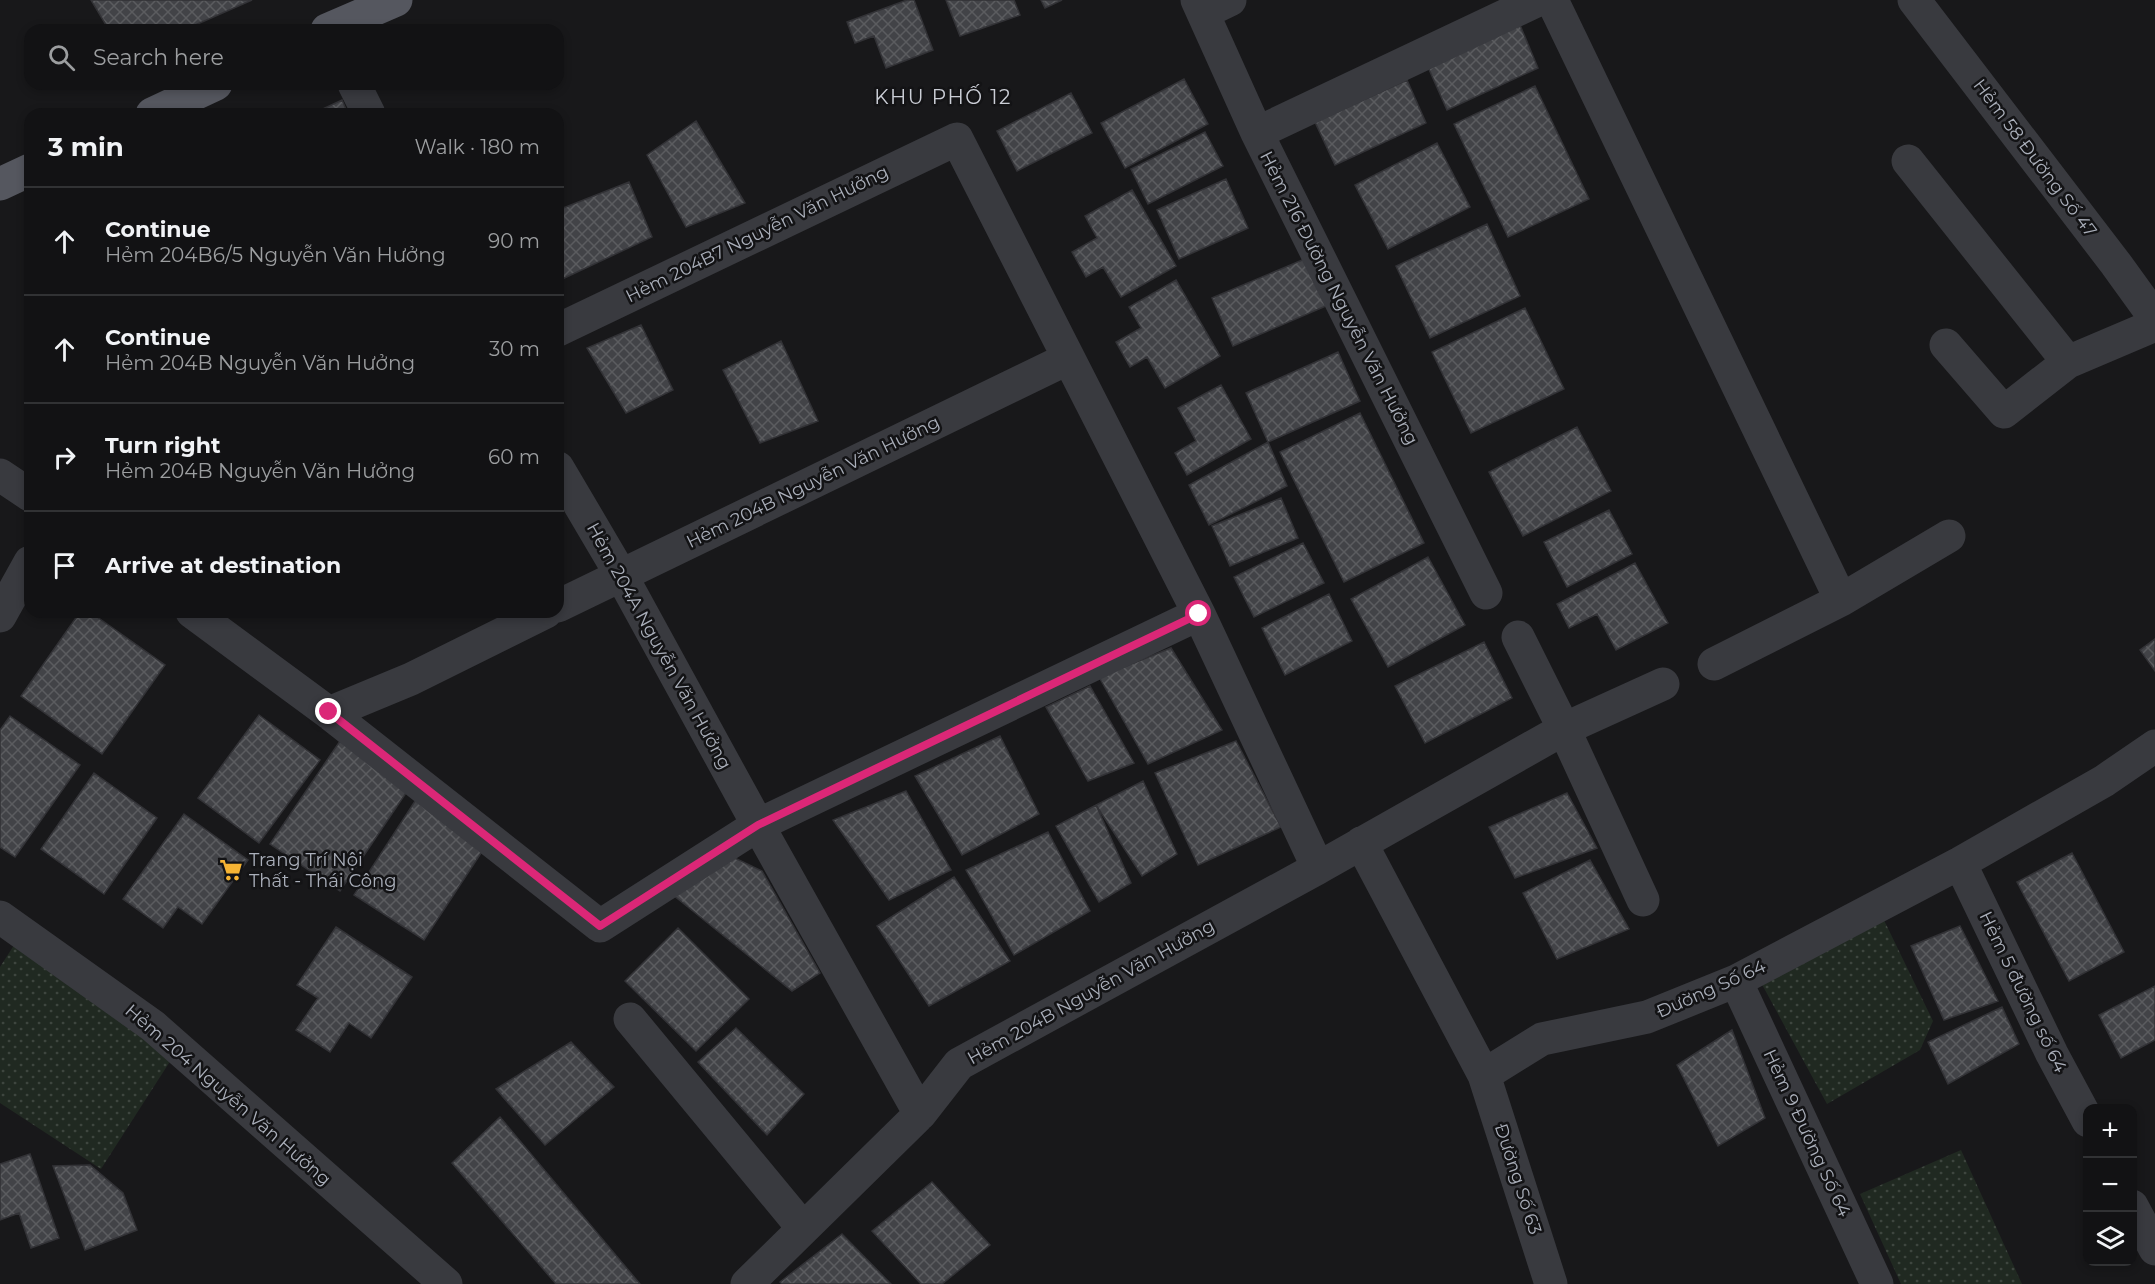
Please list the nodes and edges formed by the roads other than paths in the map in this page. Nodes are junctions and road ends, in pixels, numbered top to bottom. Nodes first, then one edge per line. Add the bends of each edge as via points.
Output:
1 (396, 0) edge
2 (1538, 0) edge
3 (1552, 0) edge
4 (1914, 0) edge
5 (1210, 4) edge
6 (341, 24) edge
7 (203, 90) edge
8 (357, 90) edge
9 (165, 108) edge
10 (366, 108) edge
11 (1257, 133) junction
12 (1908, 161) dead end
13 (24, 173) edge
14 (0, 184) edge
15 (2155, 318) edge
16 (2155, 325) edge
17 (564, 327) edge
18 (1946, 345) dead end
19 (1067, 359) junction
20 (2068, 362) junction
21 (0, 475) edge
22 (564, 478) edge
23 (24, 491) edge
24 (1949, 536) dead end
25 (24, 573) edge
26 (621, 575) junction
27 (1486, 593) dead end
28 (1841, 600) junction
29 (564, 603) edge
30 (1199, 614) junction
31 (0, 616) edge
32 (200, 618) edge
33 (534, 618) edge
34 (1518, 637) dead end
35 (1714, 664) dead end
36 (1663, 684) dead end
37 (329, 712) junction
38 (1564, 729) junction
39 (2155, 746) edge
40 (758, 825) junction
41 (1361, 843) junction
42 (1960, 863) junction
43 (1318, 868) junction
44 (1643, 900) dead end
45 (0, 917) edge
46 (1736, 981) junction
47 (630, 1020) dead end
48 (1484, 1075) junction
49 (2083, 1112) edge
50 (920, 1114) junction
51 (2136, 1212) edge
52 (803, 1228) junction
53 (2155, 1249) edge
54 (446, 1284) edge
55 (747, 1284) edge
56 (1551, 1284) edge
57 (1877, 1284) edge

1 - 6 main road
2 - 11 street
3 - 28 street
4 - 15 street, Hẻm 58 Đường Số 47
5 - 11 street, Hẻm 216 Đường Nguyễn Văn Hưởng
7 - 9 main road
8 - 10 street
11 - 27 street, Hẻm 216 Đường Nguyễn Văn Hưởng
12 - 20 street
13 - 14 main road
16 - 20 street
17 - 19 street, Hẻm 204B7 Nguyễn Văn Hưởng via 957,139
18 - 20 street via 2004,412
19 - 26 street, Hẻm 204B Nguyễn Văn Hưởng
19 - 30 street
21 - 23 street
22 - 26 street, Hẻm 204A Nguyễn Văn Hưởng
24 - 28 street
25 - 31 street
26 - 29 street, Hẻm 204B Nguyễn Văn Hưởng
26 - 40 street, Hẻm 204A Nguyễn Văn Hưởng
28 - 35 street
30 - 40 street
30 - 43 street
32 - 37 street
33 - 37 street via 411,679
34 - 38 street
36 - 38 street, Hẻm 204B Nguyễn Văn Hưởng
37 - 40 street via 600,926
38 - 41 street, Hẻm 204B Nguyễn Văn Hưởng
38 - 44 street
39 - 42 street, Đường Số 64 via 2104,781
40 - 50 street
41 - 43 street, Hẻm 204B Nguyễn Văn Hưởng
41 - 48 street
42 - 46 street, Đường Số 64
42 - 49 street, Hẻm 5 đường số 64
43 - 50 street, Hẻm 204B Nguyễn Văn Hưởng via 959,1064
45 - 54 street, Hẻm 204 Nguyễn Văn Hưởng via 153,1026
46 - 48 street, Đường Số 64 via 1647,1017 1542,1039
46 - 57 street, Hẻm 9 Đường Số 64
47 - 52 street
48 - 56 street, Đường Số 63
50 - 52 street, Hẻm 204B Nguyễn Văn Hưởng
51 - 53 street
52 - 55 street, Hẻm 204B Nguyễn Văn Hưởng

